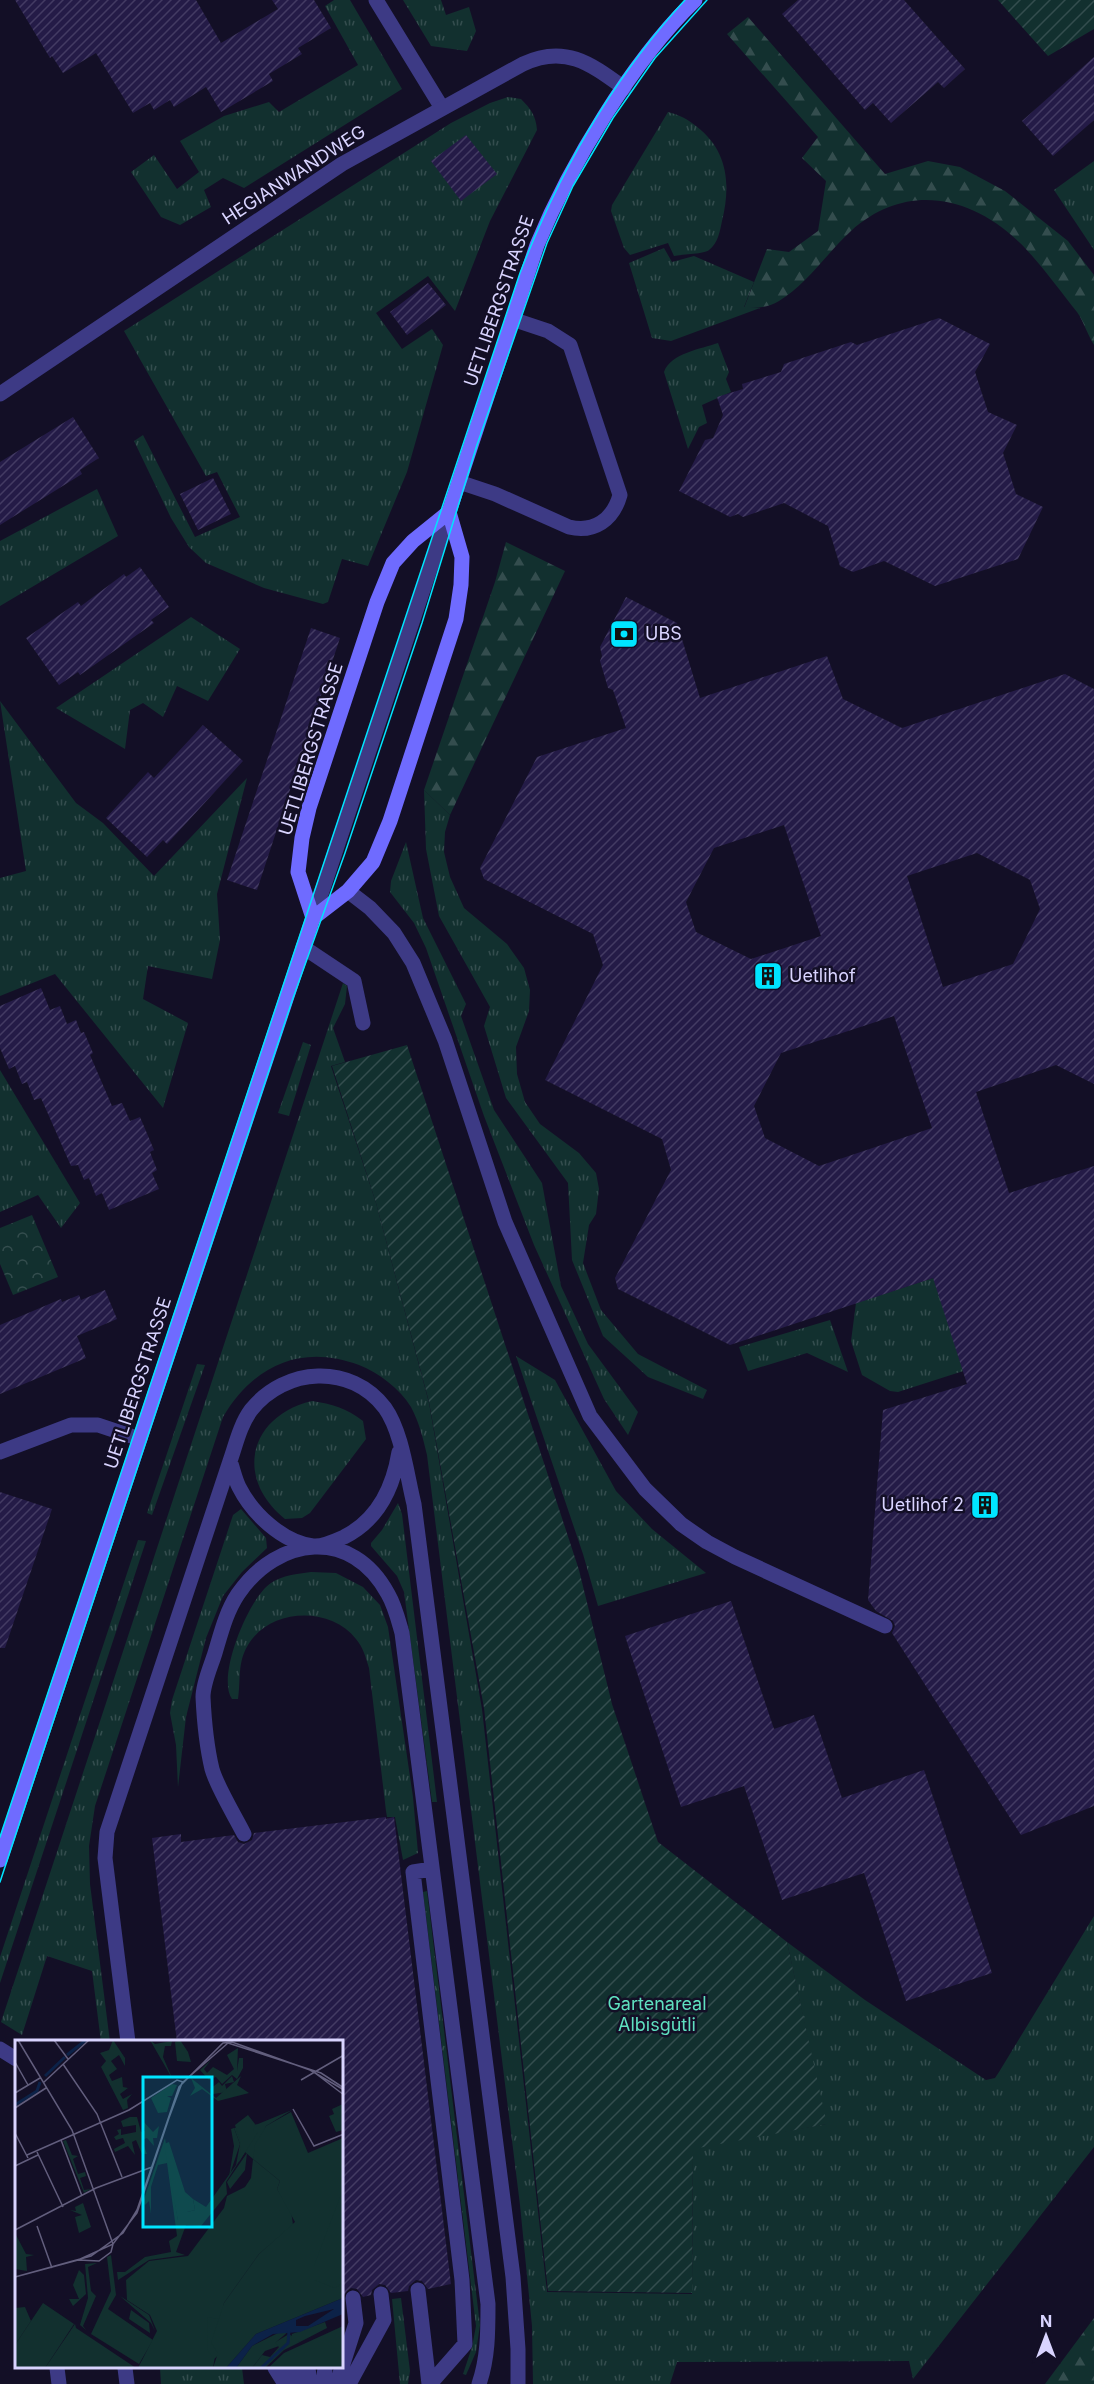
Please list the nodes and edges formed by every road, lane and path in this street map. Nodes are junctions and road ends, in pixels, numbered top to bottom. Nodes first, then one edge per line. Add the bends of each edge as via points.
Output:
1 (376, 0) edge
2 (695, 0) edge
3 (624, 88) junction
4 (442, 108) junction
5 (512, 319) junction
6 (0, 394) edge
7 (459, 482) junction
8 (449, 512) junction
9 (348, 891) junction
10 (313, 918) junction
11 (303, 947) junction
12 (363, 1023) dead end
13 (140, 1439) junction
14 (400, 1447) junction
15 (0, 1452) edge
16 (230, 1461) junction
17 (314, 1546) junction
18 (885, 1626) dead end
19 (244, 1834) dead end
20 (0, 1860) edge
21 (432, 1869) junction
22 (128, 2040) edge
23 (0, 2049) edge
24 (15, 2058) edge
25 (418, 2290) dead end
26 (381, 2294) dead end
27 (353, 2298) dead end
28 (344, 2361) edge
29 (57, 2369) edge
30 (125, 2369) edge
31 (276, 2369) edge
32 (293, 2369) edge
33 (308, 2369) edge
34 (325, 2369) edge
35 (341, 2369) edge
36 (59, 2384) edge
37 (127, 2384) edge
38 (285, 2384) edge
39 (298, 2384) edge
40 (310, 2384) edge
41 (323, 2384) edge
42 (336, 2384) edge
43 (349, 2384) edge
44 (430, 2384) edge
45 (479, 2384) edge
46 (518, 2384) edge

1 - 4 street
2 - 3 main road, UETLIBERGSTRASSE
3 - 4 street, HEGIANWANDWEG via 592,65 555,55 538,57
3 - 5 main road, UETLIBERGSTRASSE via 587,146 549,218
4 - 6 street, HEGIANWANDWEG via 342,164
5 - 7 main road, UETLIBERGSTRASSE
5 - 7 street via 548,331 570,345 620,495 616,507 601,524 580,530
7 - 8 main road, UETLIBERGSTRASSE
8 - 9 main road via 462,557 456,619 390,821 373,862
8 - 10 street, UETLIBERGSTRASSE
8 - 10 main road, UETLIBERGSTRASSE via 393,563 377,602 302,838 298,872
9 - 10 main road
9 - 18 street via 394,933 413,963 445,1040 505,1222 590,1416 645,1489 681,1524 735,1557
10 - 11 main road, UETLIBERGSTRASSE
11 - 12 street via 354,981
11 - 13 main road, UETLIBERGSTRASSE
13 - 15 street via 98,1425 71,1425
13 - 20 main road, UETLIBERGSTRASSE
14 - 16 street via 392,1419 375,1397 348,1381 315,1375 286,1382 261,1399 243,1423
14 - 17 street via 392,1482 371,1518 354,1532
14 - 46 street via 414,1504 513,2277
16 - 17 street via 239,1486 264,1520 279,1532
16 - 22 street via 106,1832 105,1858
17 - 19 street via 300,1547 262,1566 238,1593 226,1616 203,1694 212,1770
17 - 21 street via 347,1553 362,1562 388,1593 397,1612
21 - 44 street via 413,1872 462,2280 465,2344
21 - 45 street via 488,2304 485,2367
23 - 24 street
25 - 44 street
26 - 43 street via 384,2320
27 - 28 street via 356,2323
29 - 36 street
30 - 37 street
31 - 38 street
32 - 39 street
33 - 40 street
34 - 41 street
35 - 42 street

